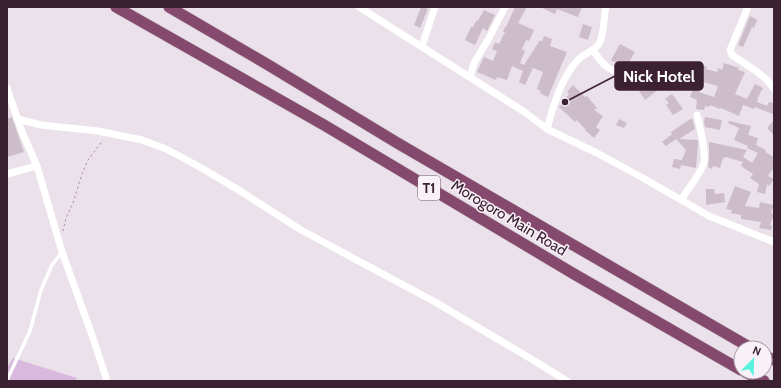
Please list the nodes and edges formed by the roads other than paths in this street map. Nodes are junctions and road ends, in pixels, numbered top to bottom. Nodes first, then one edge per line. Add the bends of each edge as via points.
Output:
1 (116, 7) edge
2 (169, 7) edge
3 (360, 7) edge
4 (435, 7) edge
5 (505, 7) edge
6 (606, 7) edge
7 (748, 7) edge
8 (422, 46) junction
9 (593, 50) junction
10 (632, 66) dead end
11 (470, 77) junction
12 (7, 88) edge
13 (774, 89) edge
14 (697, 115) dead end
15 (17, 119) junction
16 (547, 129) junction
17 (37, 166) junction
18 (7, 174) edge
19 (681, 200) junction
20 (774, 242) edge
21 (62, 252) junction
22 (737, 340) edge
23 (733, 365) edge
24 (7, 380) edge
25 (107, 381) edge
26 (567, 381) edge

1 - 23 highway, Morogoro Main Road / T1 via 324,125
2 - 22 highway, Morogoro Main Road / T1
3 - 8 street
4 - 8 street
5 - 11 street via 474,63
6 - 9 street via 603,35
7 - 13 street via 730,50 767,80
8 - 11 street
9 - 10 street via 610,69 623,73
9 - 16 street via 577,60 566,78 553,104
11 - 16 street
12 - 15 street
14 - 19 street via 704,162
15 - 17 street
15 - 26 street via 142,140 198,166 301,230 435,302
16 - 19 street via 597,153
17 - 18 street
17 - 21 street
19 - 20 street via 709,216
21 - 24 lane via 52,265 41,290 30,331
21 - 25 street

